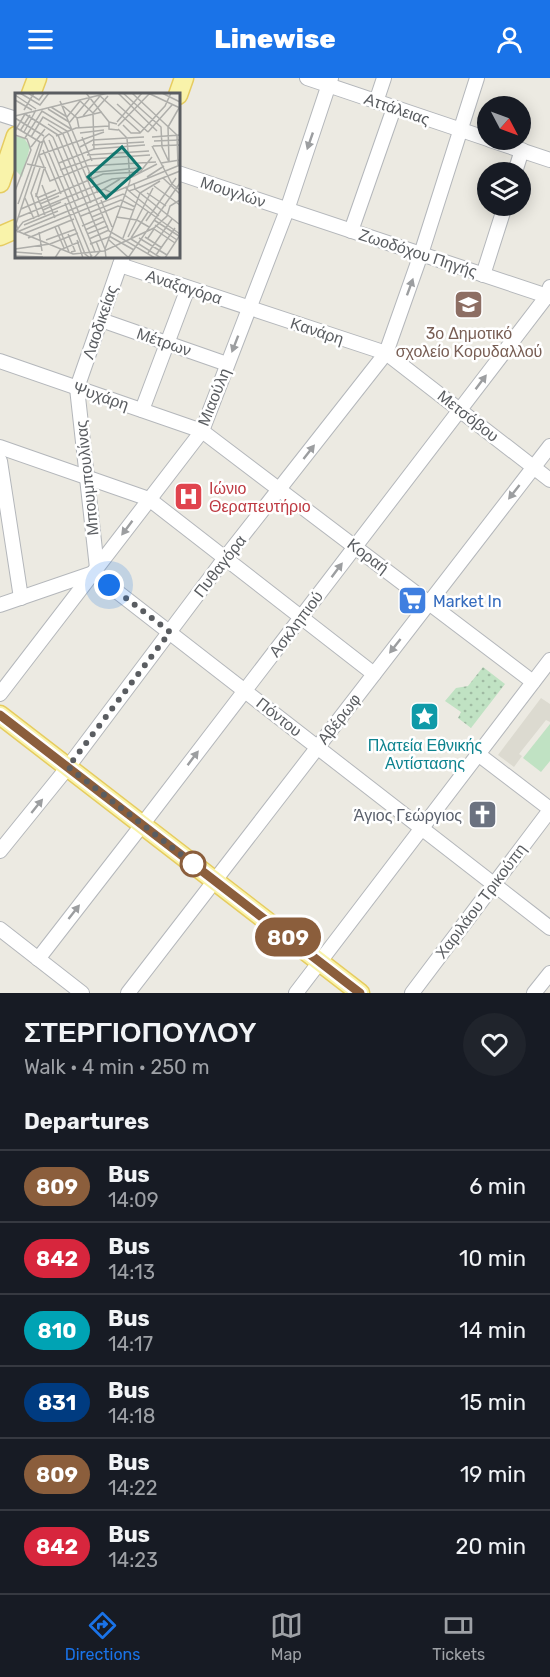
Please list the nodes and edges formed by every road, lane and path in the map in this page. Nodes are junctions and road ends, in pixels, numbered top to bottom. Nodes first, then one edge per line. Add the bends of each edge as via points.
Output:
1 (37, 78) edge
2 (184, 78) edge
3 (307, 78) edge
4 (384, 78) edge
5 (477, 78) edge
6 (330, 82) edge
7 (31, 93) edge
8 (179, 93) edge
9 (376, 102) junction
10 (394, 108) junction
11 (0, 114) edge
12 (15, 119) edge
13 (460, 130) junction
14 (477, 135) edge
15 (15, 138) edge
16 (522, 150) joint
17 (550, 160) edge
18 (518, 162) edge
19 (180, 175) edge
20 (0, 183) edge
21 (287, 210) junction
22 (502, 216) edge
23 (15, 229) edge
24 (351, 231) junction
25 (0, 236) edge
26 (421, 254) junction
27 (121, 261) edge
28 (483, 275) junction
29 (188, 288) junction
30 (549, 294) edge
31 (249, 309) junction
32 (101, 320) junction
33 (166, 343) junction
34 (386, 353) junction
35 (0, 361) edge
36 (227, 364) junction
37 (77, 388) junction
38 (142, 410) junction
39 (460, 410) junction
40 (202, 430) junction
41 (550, 446) edge
42 (0, 447) edge
43 (0, 462) edge
44 (534, 467) junction
45 (87, 477) junction
46 (550, 480) edge
47 (280, 490) junction
48 (149, 500) junction
49 (355, 546) junction
50 (225, 558) junction
51 (95, 571) junction
52 (21, 598) junction
53 (429, 602) junction
54 (0, 605) edge
55 (301, 617) junction
56 (170, 632) junction
57 (550, 660) edge
58 (374, 674) junction
59 (533, 682) junction
60 (245, 691) junction
61 (0, 694) edge
62 (0, 715) edge
63 (317, 747) junction
64 (478, 754) junction
65 (68, 767) junction
66 (550, 809) edge
67 (142, 825) junction
68 (422, 828) junction
69 (0, 851) edge
70 (214, 880) junction
71 (494, 884) junction
72 (550, 928) edge
73 (0, 929) edge
74 (38, 958) junction
75 (320, 962) junction
76 (550, 973) edge
77 (82, 993) edge
78 (128, 993) edge
79 (296, 993) edge
80 (360, 993) edge
81 (412, 993) edge
82 (534, 993) edge

1 - 7 main road
2 - 8 main road
3 - 6 street, Αττάλειας
4 - 9 street
5 - 13 street, Πυθαγόρα
6 - 9 street, Αττάλειας
6 -> 21 street, Μιαούλη
9 - 10 street, Αττάλειας
10 - 13 street, Αττάλειας
10 - 24 street
11 - 12 street
13 - 14 street, Αττάλειας
13 - 26 street, Πυθαγόρα
15 - 20 main road
16 - 17 street, Αττάλειας
16 - 18 street
19 - 21 street, Μουγλών
21 - 24 street, Ζωοδόχου Πηγής
21 - 31 street, Μιαούλη
22 - 28 street
23 - 25 main road
24 - 26 street, Ζωοδόχου Πηγής
26 - 28 street, Ζωοδόχου Πηγής
34 -> 26 street, Πυθαγόρα
27 - 29 street, Αναξαγόρα
27 - 32 street, Λαοδικείας
28 - 30 street, Ζωοδόχου Πηγής
29 - 31 street, Αναξαγόρα
29 - 33 street
39 -> 30 street, Ασκληπιού
31 - 34 street, Κανάρη
31 -> 36 street, Μιαούλη
32 - 33 street, Μέτρων
32 - 37 street, Λαοδικείας
33 - 36 street, Μέτρων
33 - 38 street
34 - 39 street, Μετσόβου
47 -> 34 street, Πυθαγόρα
35 - 37 street, Ψυχάρη
36 - 40 street, Μιαούλη
37 - 38 street, Ψυχάρη
37 - 45 street, Μπουμπουλίνας
38 - 40 street, Ψυχάρη
39 - 44 street, Μετσόβου
39 - 49 street, Ασκληπιού
40 - 47 street, Κοραή
40 - 48 street, Μιαούλη
41 - 44 street, Αβέρωφ
42 - 45 street
43 - 52 street
44 - 46 street, Μετσόβου
44 -> 53 street, Αβέρωφ
45 - 48 street
45 - 51 street, Μπουμπουλίνας
47 - 49 street, Κοραή
47 - 50 street, Πυθαγόρα
48 - 50 street
48 -> 51 street, Μιαούλη
49 - 53 street, Κοραή
55 -> 49 street, Ασκληπιού
50 - 55 street
50 - 56 street, Πυθαγόρα
51 - 52 street
51 - 56 street, Πόντου
51 - 61 street, Μιαούλη
52 - 54 street
53 -> 58 street, Αβέρωφ
53 - 59 street, Κοραή
55 - 58 street
55 - 60 street, Ασκληπιού
56 - 60 street, Πόντου
56 - 65 street, Πυθαγόρα
57 - 59 street
58 - 63 street, Αβέρωφ
59 - 64 street
60 - 63 street, Πόντου
67 -> 60 street, Ασκληπιού
62 - 65 main road
63 - 68 street, Πόντου
63 - 70 street, Αβέρωφ
64 - 66 street
64 - 68 street
65 - 67 main road
69 -> 65 street, Πυθαγόρα
66 - 71 street, Χαριλάου Τρικούπη
67 - 70 main road
74 -> 67 street, Ασκληπιού
68 - 71 street, Πόντου
68 - 75 street
70 - 75 main road
70 - 78 street, Αβέρωφ
71 - 72 street, Πόντου
71 - 81 street, Χαριλάου Τρικούπη
73 - 74 street
74 - 77 street
75 - 79 street
75 - 80 main road
76 - 82 street

